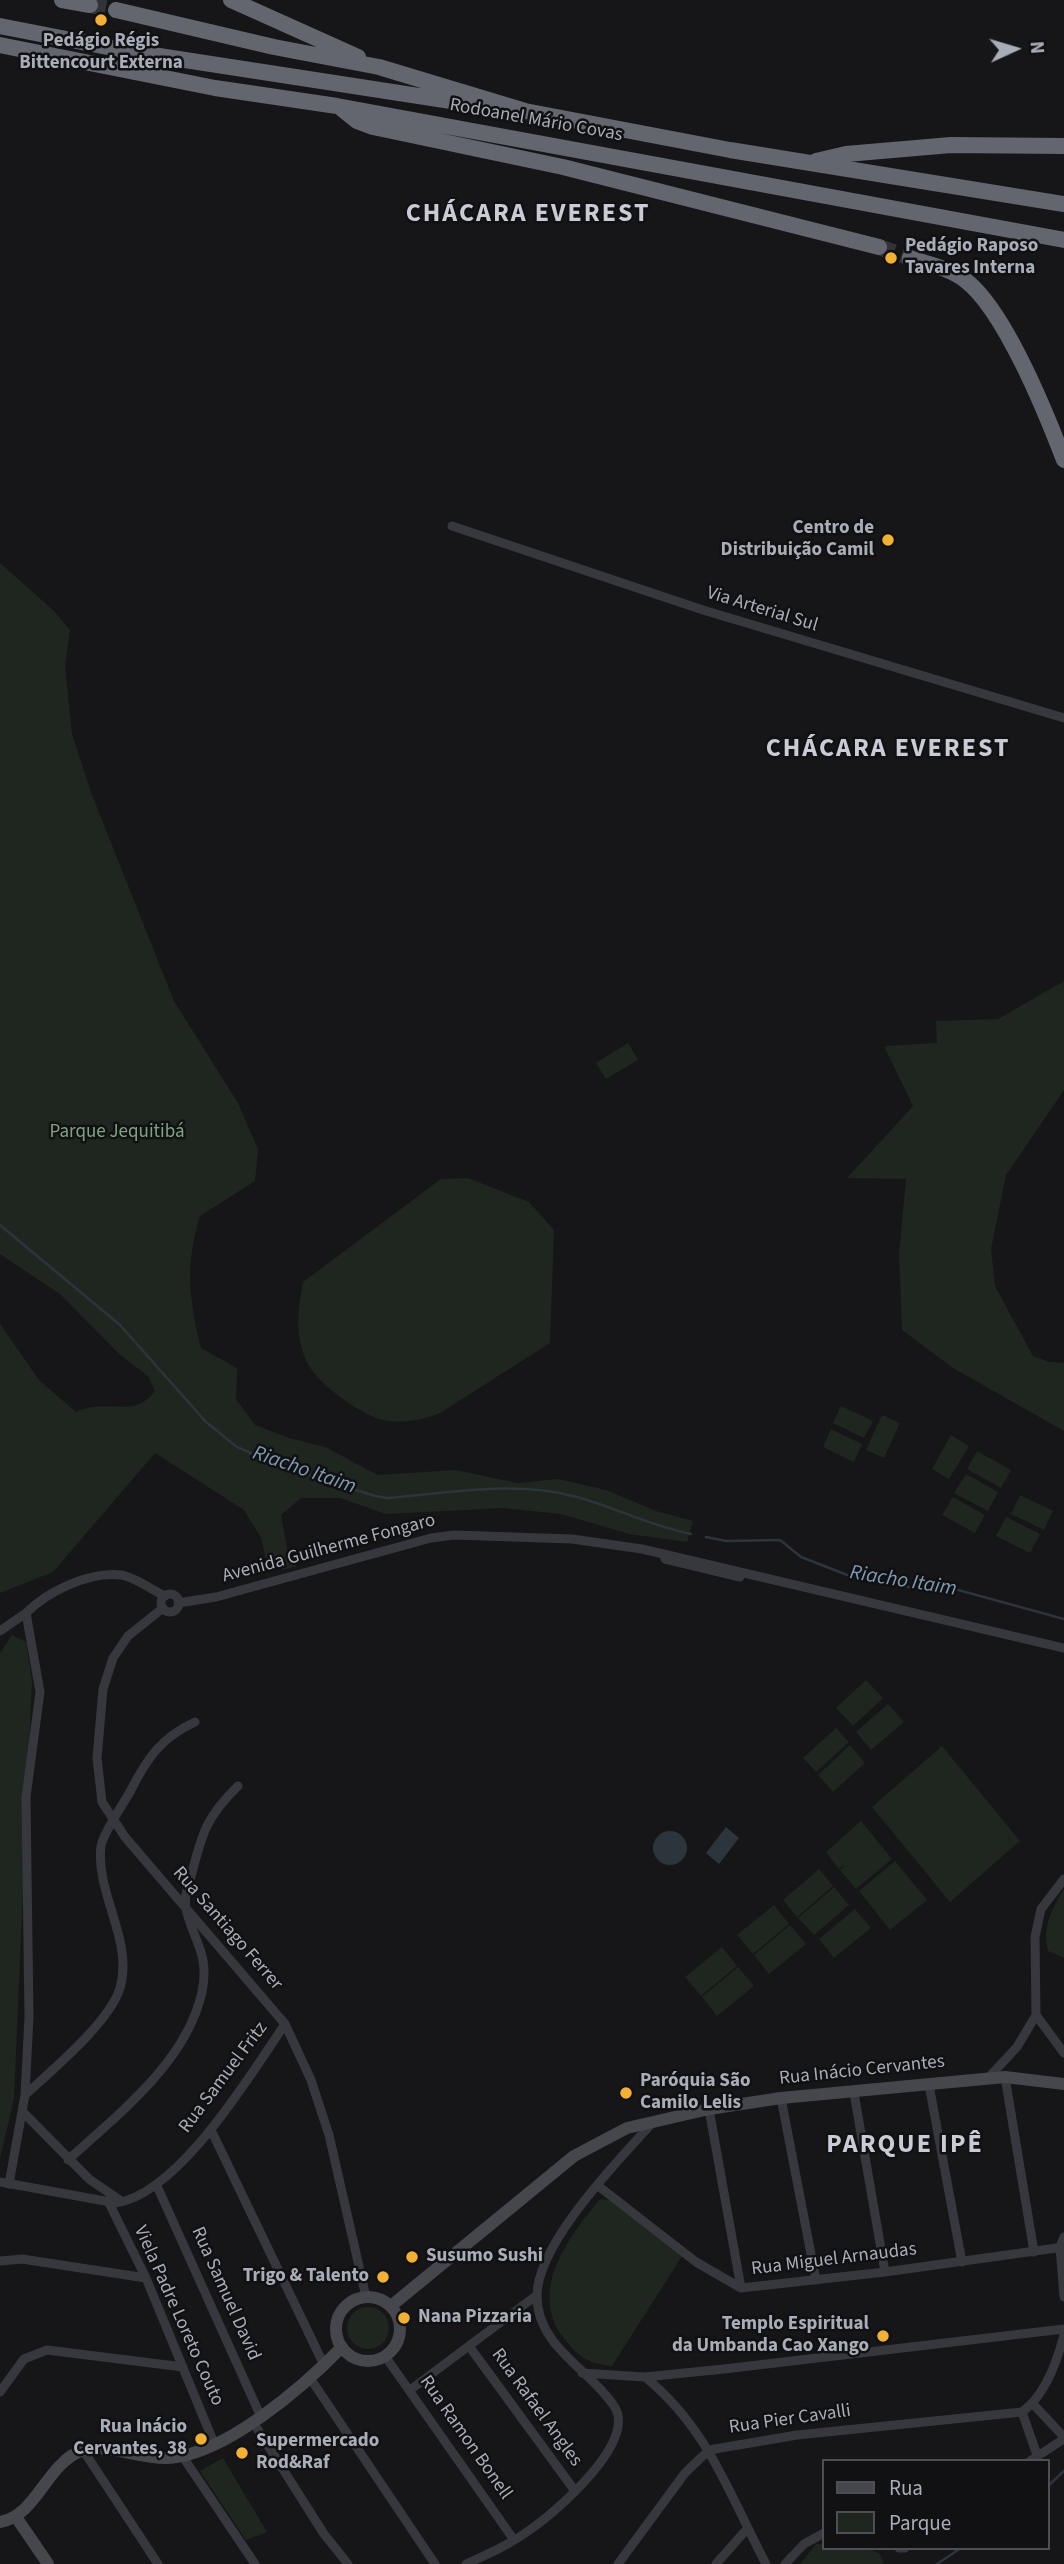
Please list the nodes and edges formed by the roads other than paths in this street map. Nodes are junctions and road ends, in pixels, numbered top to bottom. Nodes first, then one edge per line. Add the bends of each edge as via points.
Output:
1 (62, 0) edge
2 (231, 0) edge
3 (90, 5) dead end
4 (116, 10) tunnel mouth
5 (0, 26) edge
6 (0, 45) edge
7 (379, 67) junction
8 (337, 106) junction
9 (525, 111) junction
10 (1064, 146) edge
11 (810, 163) junction
12 (1064, 204) edge
13 (1064, 240) edge
14 (879, 247) tunnel mouth
15 (910, 258) tunnel mouth
16 (1051, 425) junction
17 (1064, 442) edge
18 (1064, 460) edge
19 (452, 526) dead end
20 (1064, 718) edge
21 (165, 1596) junction
22 (178, 1603) junction
23 (163, 1608) junction
24 (26, 1613) junction
25 (0, 1631) edge
26 (1064, 1648) edge
27 (195, 1722) dead end
28 (238, 1786) dead end
29 (115, 1822) junction
30 (1064, 1879) edge
31 (186, 1909) junction
32 (1036, 2015) junction
33 (285, 2024) junction
34 (1064, 2053) edge
35 (1005, 2077) junction
36 (988, 2078) junction
37 (1064, 2084) edge
38 (929, 2085) junction
39 (854, 2093) junction
40 (24, 2095) junction
41 (781, 2098) junction
42 (709, 2109) junction
43 (22, 2111) junction
44 (654, 2120) junction
45 (211, 2130) junction
46 (68, 2161) junction
47 (5, 2183) edge
48 (597, 2185) junction
49 (157, 2186) junction
50 (122, 2202) junction
51 (109, 2203) junction
52 (1064, 2237) edge
53 (1062, 2247) edge
54 (1034, 2252) junction
55 (0, 2261) edge
56 (962, 2262) junction
57 (885, 2272) junction
58 (146, 2278) junction
59 (816, 2280) junction
60 (741, 2288) junction
61 (537, 2295) junction
62 (366, 2297) junction
63 (1064, 2297) edge
64 (391, 2306) junction
65 (1064, 2329) edge
66 (1064, 2335) edge
67 (469, 2346) junction
68 (342, 2347) junction
69 (385, 2357) junction
70 (324, 2365) junction
71 (183, 2367) junction
72 (582, 2373) junction
73 (645, 2376) junction
74 (310, 2378) junction
75 (410, 2390) junction
76 (0, 2392) edge
77 (1033, 2404) junction
78 (1022, 2412) junction
79 (257, 2419) junction
80 (1064, 2438) edge
81 (214, 2443) junction
82 (83, 2450) junction
83 (709, 2450) junction
84 (183, 2457) junction
85 (1034, 2458) edge
86 (575, 2491) junction
87 (16, 2517) junction
88 (0, 2522) edge
89 (747, 2529) junction
90 (822, 2534) edge
91 (514, 2540) junction
92 (48, 2564) edge
93 (158, 2564) edge
94 (255, 2564) edge
95 (348, 2564) edge
96 (435, 2564) edge
97 (466, 2564) edge
98 (618, 2564) edge
99 (716, 2564) edge
100 (766, 2564) edge
101 (785, 2564) edge

1 - 3 highway
2 - 7 highway
4 - 7 highway, Rodoanel Mário Covas
5 - 9 highway, Rodoanel Mário Covas via 132,52
6 - 8 highway, Rodoanel Mário Covas via 215,88
7 - 9 highway, Rodoanel Mário Covas
8 - 13 highway, Rodoanel Mário Covas
8 - 14 highway via 373,127 588,173
9 - 11 highway, Rodoanel Mário Covas
10 - 11 highway via 951,145 846,154
11 - 12 highway, Rodoanel Mário Covas
15 - 16 highway via 952,272 974,287 1005,333
16 - 17 highway
16 - 18 highway
19 - 20 street, Via Arterial Sul via 703,610
21 - 22 street via 175,1596
21 - 23 street
21 - 24 street via 113,1575 71,1585
22 - 23 street, Avenida Guilherme Fongaro via 174,1611
22 - 26 street, Avenida Guilherme Fongaro via 216,1597 431,1538 572,1539
23 - 29 street, Rua Santiago Ferrer via 128,1636 113,1658 103,1689 99,1790
24 - 25 street
24 - 40 street via 40,1692 26,1797 29,2017
27 - 29 street via 152,1752
28 - 31 street via 206,1823
29 - 31 street, Rua Santiago Ferrer
29 - 40 street via 101,1844 121,1952 120,1988 93,2028
30 - 32 street via 1041,1909 1035,1937
31 - 33 street, Rua Santiago Ferrer
31 - 46 street via 204,1965 196,2014 160,2071
32 - 34 street
32 - 36 street via 1017,2047
33 - 45 street, Rua Samuel Fritz
33 - 62 street, Rua Santiago Ferrer via 311,2080 329,2135
35 - 36 main road, Rua Inácio Cervantes
35 - 37 main road, Rua Inácio Cervantes
35 - 54 street
36 - 38 main road, Rua Inácio Cervantes
38 - 39 main road, Rua Inácio Cervantes
38 - 56 street
39 - 41 main road, Rua Inácio Cervantes
39 - 57 street
40 - 43 street
41 - 42 main road, Rua Inácio Cervantes
41 - 59 street
42 - 44 main road, Rua Inácio Cervantes
42 - 60 street
43 - 46 street
43 - 47 street
44 - 48 street
44 - 64 main road, Rua Inácio Cervantes via 601,2140 574,2156
45 - 49 street, Rua Samuel Fritz
45 - 70 street
46 - 50 street
47 - 51 street, Rua Samuel Fritz
48 - 60 street, Rua Miguel Arnaudas via 696,2262
48 - 61 street via 553,2248
49 - 50 street, Rua Samuel Fritz
49 - 79 street, Rua Samuel David
50 - 51 street, Rua Samuel Fritz
51 - 58 street, Viela Padre Loreto Couto
52 - 53 street
53 - 54 street, Rua Miguel Arnaudas
53 - 63 street
54 - 56 street, Rua Miguel Arnaudas
55 - 58 street via 22,2259
56 - 57 street, Rua Miguel Arnaudas
57 - 59 street, Rua Miguel Arnaudas
58 - 71 street, Viela Padre Loreto Couto
59 - 60 street, Rua Miguel Arnaudas
61 - 67 street
61 - 72 street via 548,2333
62 - 64 main road
62 - 68 main road via 355,2300 339,2315 336,2326
64 - 69 main road via 400,2327 394,2349
65 - 73 street
66 - 77 street
67 - 75 street
67 - 86 street, Rua Rafael Angles
68 - 69 main road via 357,2359
68 - 70 main road
69 - 75 street, Rua Ramon Bonell
70 - 74 main road
71 - 76 street via 47,2350 24,2359
71 - 81 street, Viela Padre Loreto Couto
72 - 73 street
72 - 86 street via 614,2405 620,2427 592,2474
73 - 83 street via 676,2404
74 - 79 main road
74 - 96 street
75 - 91 street, Rua Ramon Bonell
77 - 78 street
77 - 80 street
78 - 83 street, Rua Pier Cavalli via 810,2434
78 - 85 street
79 - 81 main road
79 - 95 street, Rua Samuel David via 324,2534
80 - 85 street
81 - 84 main road
82 - 84 main road via 102,2449 143,2458
82 - 87 main road via 49,2476
82 - 93 street
83 - 89 street
83 - 98 street, Rua Pier Cavalli via 685,2473
84 - 94 street
86 - 91 street
87 - 88 main road
87 - 92 main road
89 - 99 street
89 - 100 street
90 - 101 street via 804,2544
91 - 97 street

